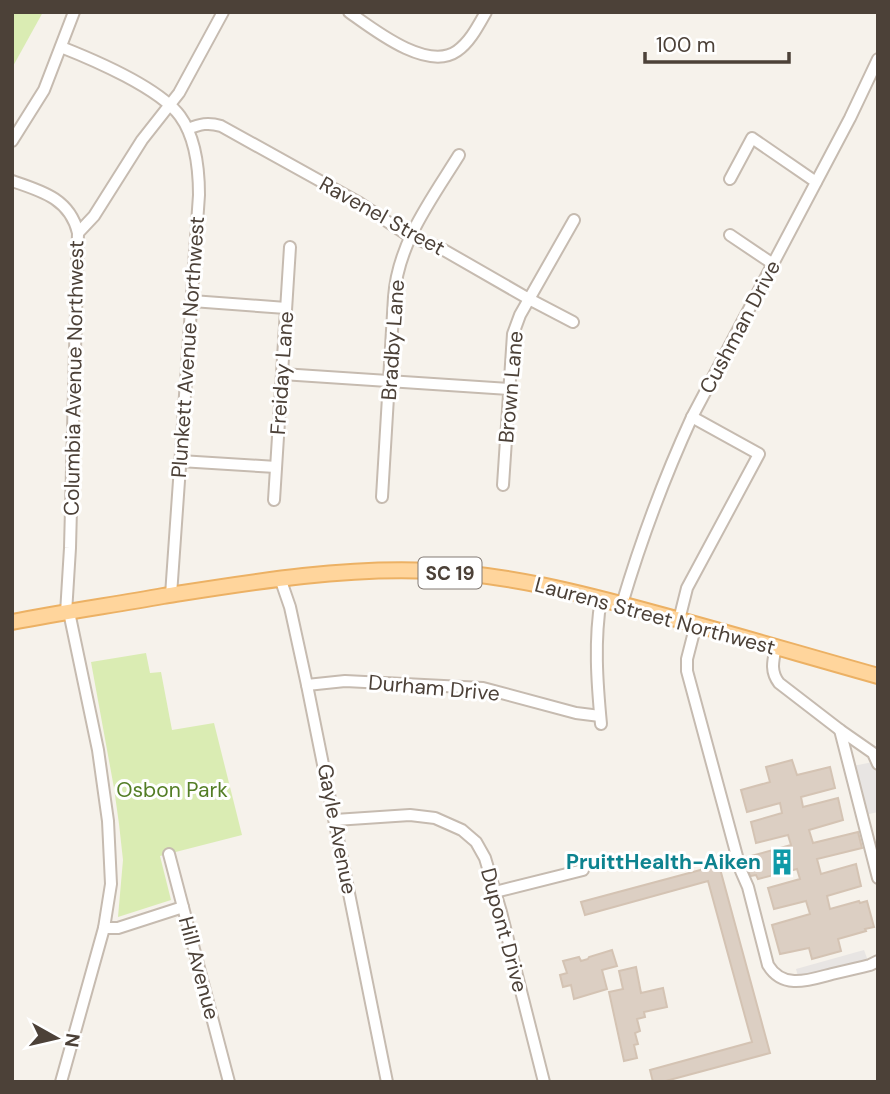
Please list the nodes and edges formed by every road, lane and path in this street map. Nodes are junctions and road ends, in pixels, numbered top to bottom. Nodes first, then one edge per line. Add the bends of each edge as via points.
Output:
1 (74, 12) edge
2 (223, 12) edge
3 (349, 12) edge
4 (486, 12) edge
5 (61, 47) junction
6 (878, 59) edge
7 (170, 105) junction
8 (188, 129) junction
9 (12, 141) edge
10 (459, 155) dead end
11 (730, 179) dead end
12 (12, 181) edge
13 (816, 181) junction
14 (574, 220) dead end
15 (78, 233) junction
16 (730, 235) dead end
17 (410, 236) junction
18 (290, 247) dead end
19 (773, 264) junction
20 (529, 299) junction
21 (192, 301) junction
22 (286, 308) junction
23 (573, 322) dead end
24 (282, 374) junction
25 (390, 381) junction
26 (509, 389) junction
27 (692, 417) junction
28 (180, 461) junction
29 (276, 467) junction
30 (503, 485) dead end
31 (382, 497) dead end
32 (274, 500) dead end
33 (280, 578) junction
34 (171, 595) junction
35 (601, 598) junction
36 (622, 604) junction
37 (68, 612) junction
38 (679, 620) junction
39 (12, 622) edge
40 (696, 624) junction
41 (776, 647) junction
42 (878, 676) edge
43 (307, 685) junction
44 (840, 730) junction
45 (878, 764) edge
46 (335, 820) junction
47 (170, 854) dead end
48 (583, 870) dead end
49 (878, 878) edge
50 (495, 892) junction
51 (183, 907) junction
52 (104, 928) junction
53 (878, 961) edge
54 (61, 1082) edge
55 (229, 1082) edge
56 (387, 1082) edge
57 (544, 1082) edge

1 - 5 street
2 - 7 street
3 - 4 street via 417,54 438,56 458,51
5 - 7 street via 138,84
5 - 9 street via 44,90
6 - 13 street, Cushman Drive
7 - 8 street, Plunkett Avenue Northwest
7 - 15 street
8 - 17 street, Ravenel Street via 208,123 221,126
8 - 21 street, Plunkett Avenue Northwest via 199,180
10 - 17 street, Bradby Lane
11 - 13 street via 752,138
12 - 15 street, Columbia Avenue Northwest via 58,200 73,217
13 - 19 street, Cushman Drive
14 - 20 street, Brown Lane
15 - 37 street, Columbia Avenue Northwest
16 - 19 street
17 - 20 street, Ravenel Street
17 - 25 street, Bradby Lane via 395,285
18 - 22 street, Freiday Lane
19 - 27 street, Cushman Drive
20 - 23 street, Ravenel Street
20 - 26 street, Brown Lane via 513,334
21 - 22 street
21 - 28 street, Plunkett Avenue Northwest
22 - 24 street, Freiday Lane
24 - 25 street
24 - 29 street, Freiday Lane
25 - 26 street
25 - 31 street, Bradby Lane
26 - 30 street, Brown Lane
27 - 36 street, Cushman Drive via 651,514
27 - 38 street via 759,453 687,588
28 - 29 street
28 - 34 street, Plunkett Avenue Northwest
29 - 32 street, Freiday Lane
33 - 34 main road, Laurens Street Northwest / SC 19
33 - 35 main road, Laurens Street Northwest / SC 19 via 432,571 487,576
33 - 43 street, Gayle Avenue
34 - 37 main road, Laurens Street Northwest / SC 19
35 - 36 main road, Laurens Street Northwest / SC 19
35 - 43 street, Durham Drive via 597,622 600,720 476,687 345,681
36 - 38 main road, Laurens Street Northwest / SC 19
37 - 39 main road, Laurens Street Northwest / SC 19
37 - 52 street, Columbia Avenue Northwest via 98,750 108,821 110,884
38 - 40 main road, Laurens Street Northwest / SC 19
40 - 41 main road, Laurens Street Northwest / SC 19
40 - 53 street via 687,671 772,973 798,982
41 - 42 main road, Laurens Street Northwest / SC 19
41 - 44 street via 774,676 788,692
43 - 46 street, Gayle Avenue
44 - 45 street via 876,755
44 - 49 street
46 - 50 street, Dupont Drive via 410,815 455,825 481,850
46 - 56 street, Gayle Avenue
47 - 51 street, Hill Avenue
48 - 50 street
50 - 57 street, Dupont Drive
51 - 52 street via 118,928
51 - 55 street, Hill Avenue
52 - 54 street, Columbia Avenue Northwest

